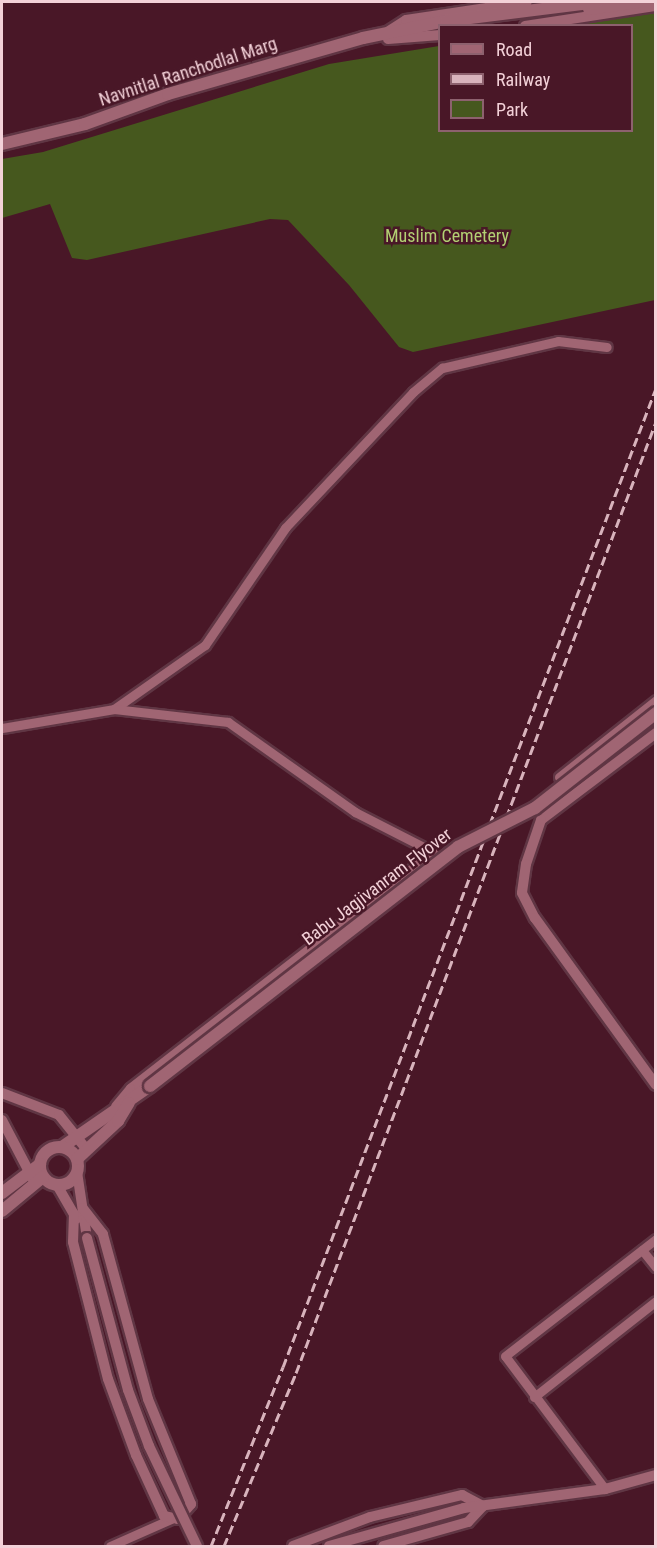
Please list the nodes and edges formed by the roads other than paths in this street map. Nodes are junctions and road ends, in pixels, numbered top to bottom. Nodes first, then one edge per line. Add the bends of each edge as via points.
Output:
1 (527, 2) edge
2 (598, 2) edge
3 (638, 2) edge
4 (656, 6) edge
5 (447, 24) edge
6 (475, 24) edge
7 (538, 24) edge
8 (438, 25) edge
9 (419, 28) junction
10 (438, 28) edge
11 (438, 35) edge
12 (387, 36) junction
13 (2, 144) edge
14 (2, 150) edge
15 (607, 347) dead end
16 (656, 700) edge
17 (114, 709) junction
18 (656, 713) edge
19 (2, 728) edge
20 (656, 733) edge
21 (559, 777) dead end
22 (656, 1085) edge
23 (2, 1093) edge
24 (129, 1103) junction
25 (112, 1110) junction
26 (2, 1120) edge
27 (77, 1136) junction
28 (62, 1147) junction
29 (87, 1150) junction
30 (40, 1164) junction
31 (77, 1166) junction
32 (28, 1172) junction
33 (39, 1180) junction
34 (57, 1185) junction
35 (2, 1193) edge
36 (2, 1211) edge
37 (78, 1211) junction
38 (656, 1239) edge
39 (642, 1250) junction
40 (656, 1267) edge
41 (656, 1301) edge
42 (534, 1397) junction
43 (656, 1474) edge
44 (605, 1489) junction
45 (483, 1506) junction
46 (171, 1519) junction
47 (110, 1546) edge
48 (197, 1546) edge
49 (293, 1546) edge
50 (329, 1546) edge
51 (383, 1546) edge

1 - 12 street via 406,20
2 - 5 main road
3 - 6 main road
4 - 7 street
8 - 9 main road
9 - 10 main road
9 - 12 main road
11 - 12 street
12 - 13 main road, Navnitlal Ranchodlal Marg via 168,94 85,124
12 - 14 main road via 180,97 87,131
15 - 17 street via 558,341 442,369 413,392 285,528 205,645
16 - 21 street
17 - 19 street
17 - 25 street via 228,722 355,812 433,852 130,1088
18 - 24 main road, Babu Jagjivanram Flyover, bridge via 535,808 458,847
20 - 22 street via 541,820 526,864 522,893 535,918
23 - 27 street via 59,1115
24 - 25 main road
24 - 29 main road via 118,1121
25 - 27 main road
26 - 32 street
27 - 28 main road
27 - 29 street
28 - 30 main road via 50,1149
28 - 31 main road
29 - 31 main road
30 - 32 main road
30 - 33 main road
31 - 34 main road via 69,1182
31 - 37 street
32 - 33 street
32 - 35 main road
33 - 34 main road
33 - 36 main road
34 - 37 street
37 - 46 street via 73,1242 108,1379 136,1455 164,1516
37 - 46 street via 103,1234 148,1399 191,1504 184,1515
37 - 48 street, bridge via 128,1390 153,1455
38 - 39 street
39 - 40 street
39 - 42 street via 507,1352 506,1359
41 - 42 street
42 - 44 street
43 - 44 street
44 - 45 street
45 - 49 street via 462,1495 370,1517
45 - 50 street
45 - 51 street via 468,1522
46 - 47 street

